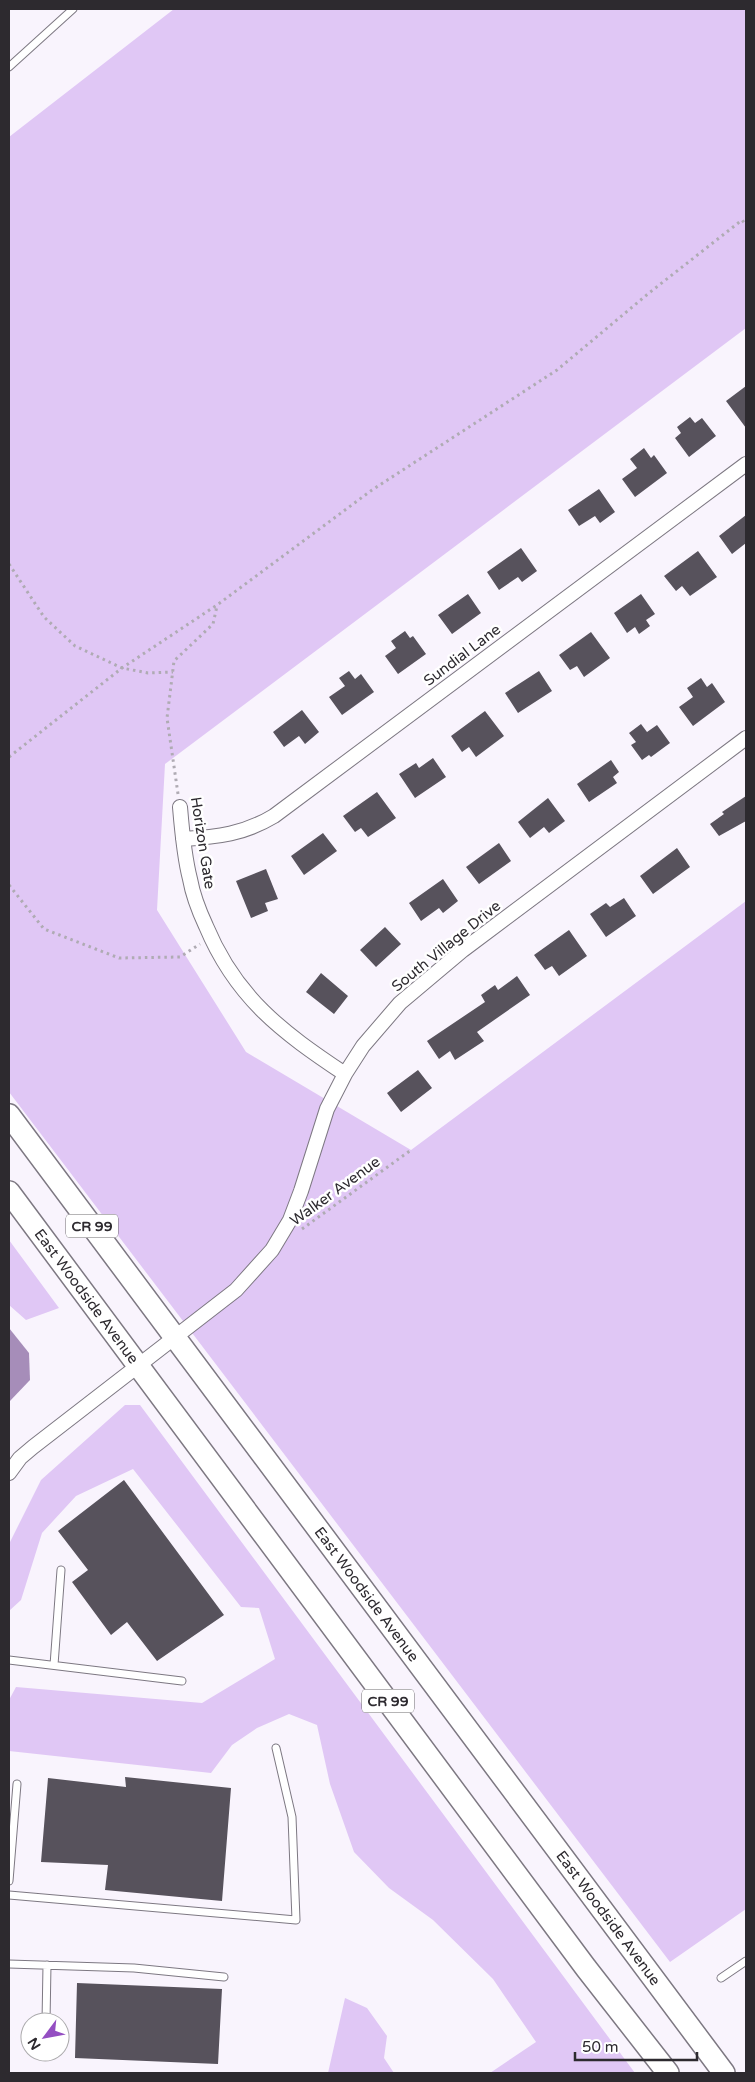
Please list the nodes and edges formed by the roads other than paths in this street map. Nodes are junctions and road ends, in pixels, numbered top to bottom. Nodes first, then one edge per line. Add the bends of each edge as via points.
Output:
1 (73, 9) edge
2 (9, 67) edge
3 (746, 464) edge
4 (746, 738) edge
5 (180, 807) road end
6 (183, 839) junction
7 (345, 1074) junction
8 (9, 1115) edge
9 (9, 1192) edge
10 (175, 1337) junction
11 (138, 1365) junction
12 (9, 1473) edge
13 (60, 1570) dead end
14 (9, 1660) edge
15 (54, 1665) junction
16 (182, 1681) dead end
17 (276, 1748) dead end
18 (17, 1784) dead end
19 (9, 1880) edge
20 (9, 1895) edge
21 (746, 1961) edge
22 (9, 1964) edge
23 (47, 1966) junction
24 (224, 1977) dead end
25 (721, 1978) dead end
26 (46, 2012) edge
27 (668, 2073) edge
28 (724, 2073) edge

1 - 2 lane
3 - 6 street, Sundial Lane via 274,816 242,832
4 - 7 street, South Village Drive via 437,971 400,1003
5 - 6 street, Horizon Gate
6 - 7 street, Horizon Gate via 198,909 222,960 240,988 302,1046
7 - 10 street, South Village Drive via 327,1109 290,1220 272,1250 236,1290
8 - 10 main road, East Woodside Avenue / CR 99
9 - 11 main road, East Woodside Avenue / CR 99
10 - 11 street, South Village Drive
10 - 28 main road, East Woodside Avenue / CR 99
11 - 12 street, South Village Drive via 33,1447
11 - 27 main road, East Woodside Avenue / CR 99 via 586,1968
13 - 15 lane
14 - 15 lane
15 - 16 lane
17 - 20 lane via 292,1817 296,1920
18 - 19 lane
21 - 25 lane
22 - 23 lane
23 - 24 lane via 134,1968
23 - 26 lane

